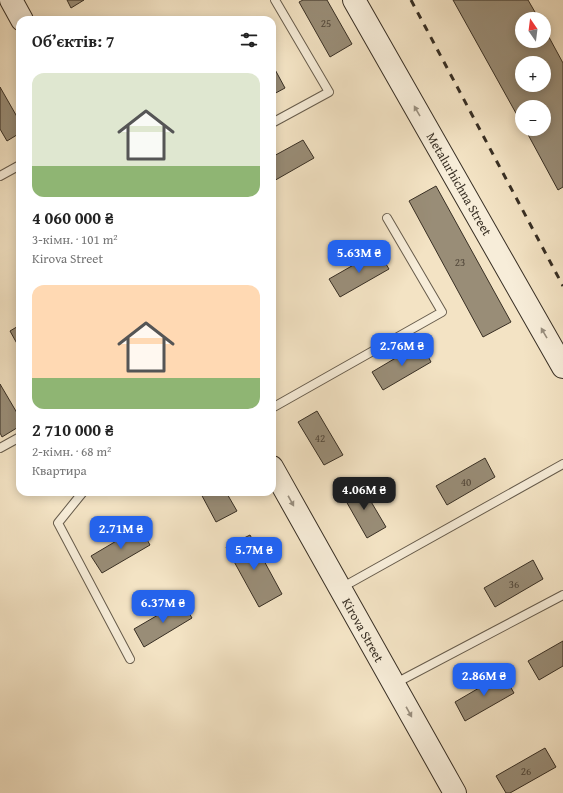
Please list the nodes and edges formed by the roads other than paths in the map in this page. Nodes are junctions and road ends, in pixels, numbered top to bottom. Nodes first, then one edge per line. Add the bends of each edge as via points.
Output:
1 (11, 0) edge
2 (275, 0) edge
3 (354, 0) edge
4 (20, 16) edge
5 (276, 121) edge
6 (16, 167) edge
7 (0, 176) edge
8 (387, 218) dead end
9 (563, 367) edge
10 (276, 406) edge
11 (16, 439) edge
12 (0, 448) edge
13 (563, 464) edge
14 (276, 474) edge
15 (80, 496) edge
16 (340, 588) junction
17 (563, 595) edge
18 (130, 658) dead end
19 (394, 684) junction
20 (455, 793) edge

1 - 4 street
2 - 5 lane via 329,92
9 -> 3 street, Metalurhichna Street
6 - 7 lane
8 - 10 lane via 442,312
11 - 12 lane
13 - 16 lane
14 -> 16 street, Kirova Street
15 - 18 lane via 58,523
16 - 19 street, Kirova Street
17 - 19 lane
19 -> 20 street, Kirova Street

